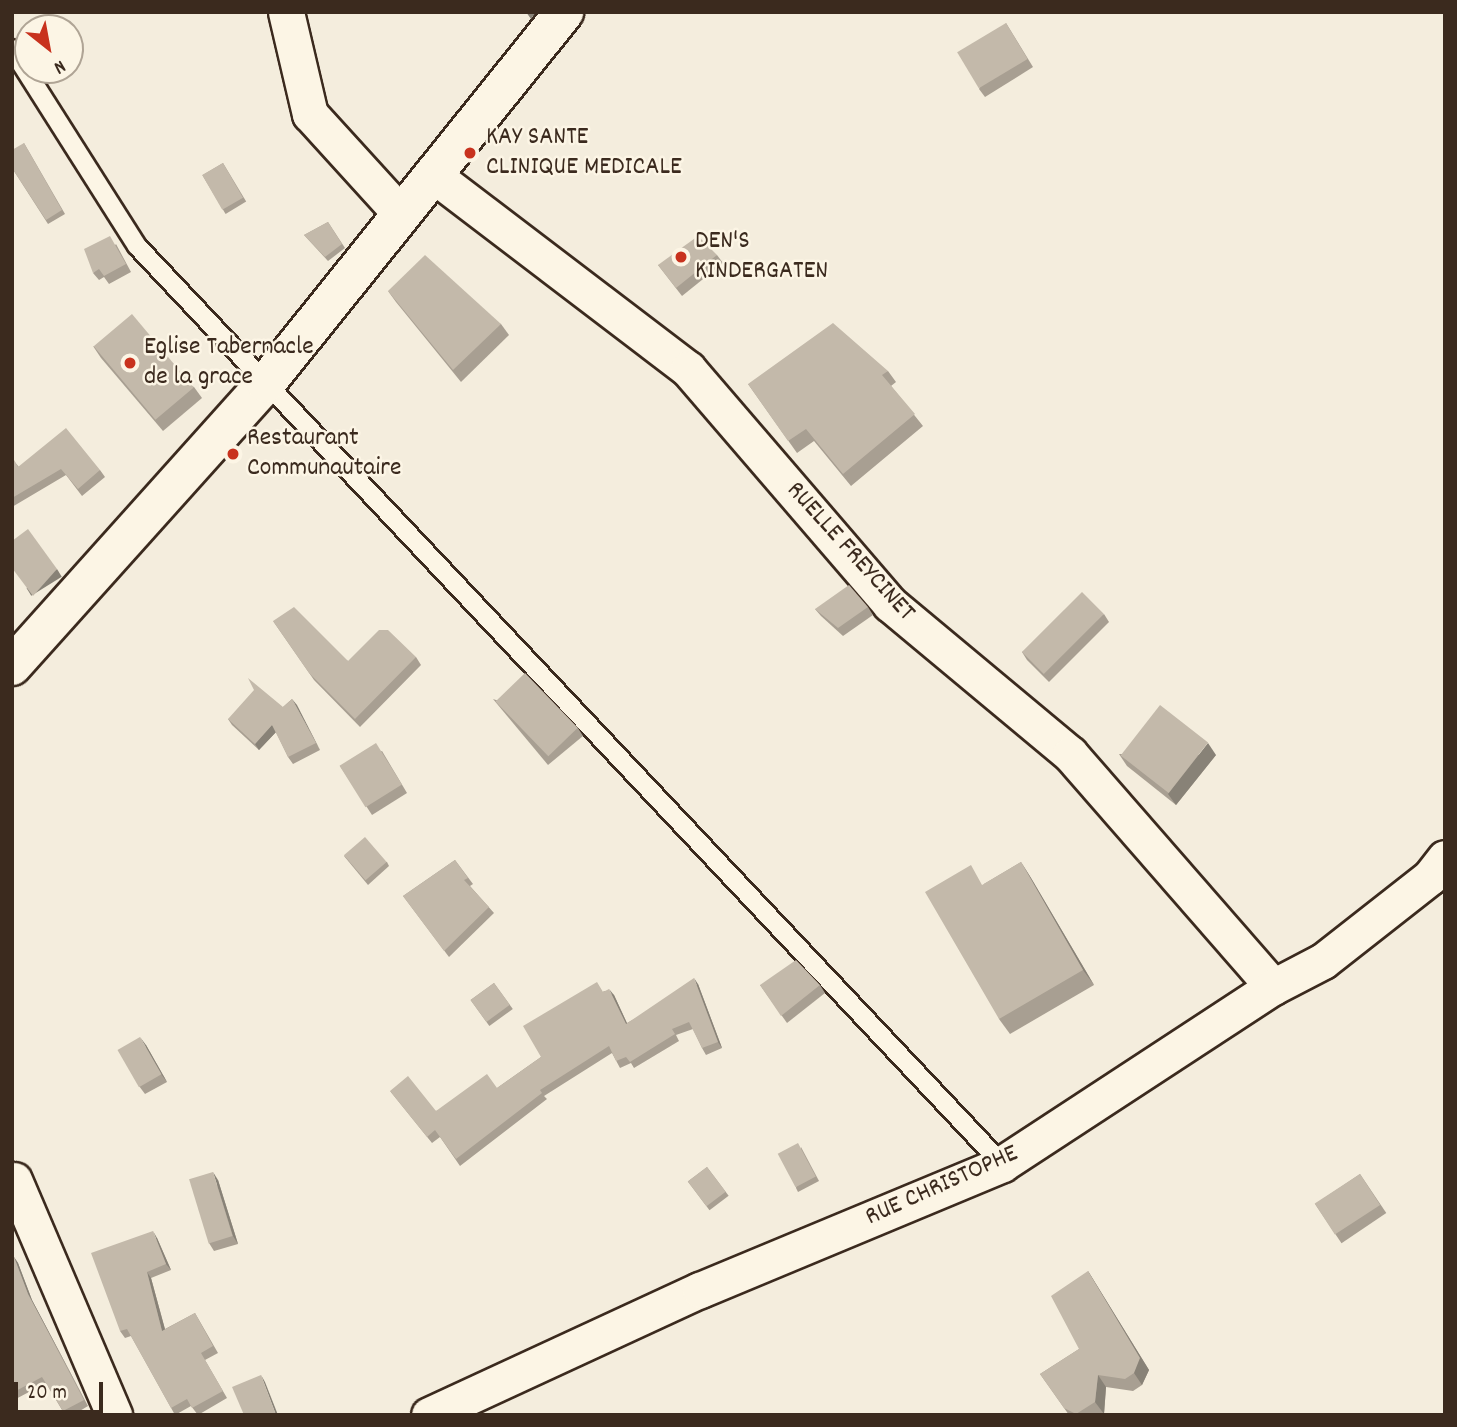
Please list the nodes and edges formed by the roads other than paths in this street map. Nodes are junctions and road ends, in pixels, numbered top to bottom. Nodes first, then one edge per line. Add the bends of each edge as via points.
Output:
1 (286, 12) edge
2 (564, 12) edge
3 (12, 49) edge
4 (432, 174) junction
5 (401, 214) junction
6 (266, 383) junction
7 (12, 666) edge
8 (1445, 858) edge
9 (1273, 987) junction
10 (1002, 1164) junction
11 (14, 1180) dead end
12 (114, 1415) edge
13 (429, 1415) edge

1 - 5 street via 310,114
2 - 4 street
3 - 6 lane via 137,246
4 - 5 street
4 - 9 street, RUELLE FREYCINET via 688,369 890,604 1070,754
5 - 6 street
6 - 7 street
6 - 10 lane
8 - 9 street, RUE CHRISTOPHE via 1430,877 1322,961
9 - 10 street, RUE CHRISTOPHE
10 - 13 street, RUE CHRISTOPHE via 700,1290
11 - 12 street

